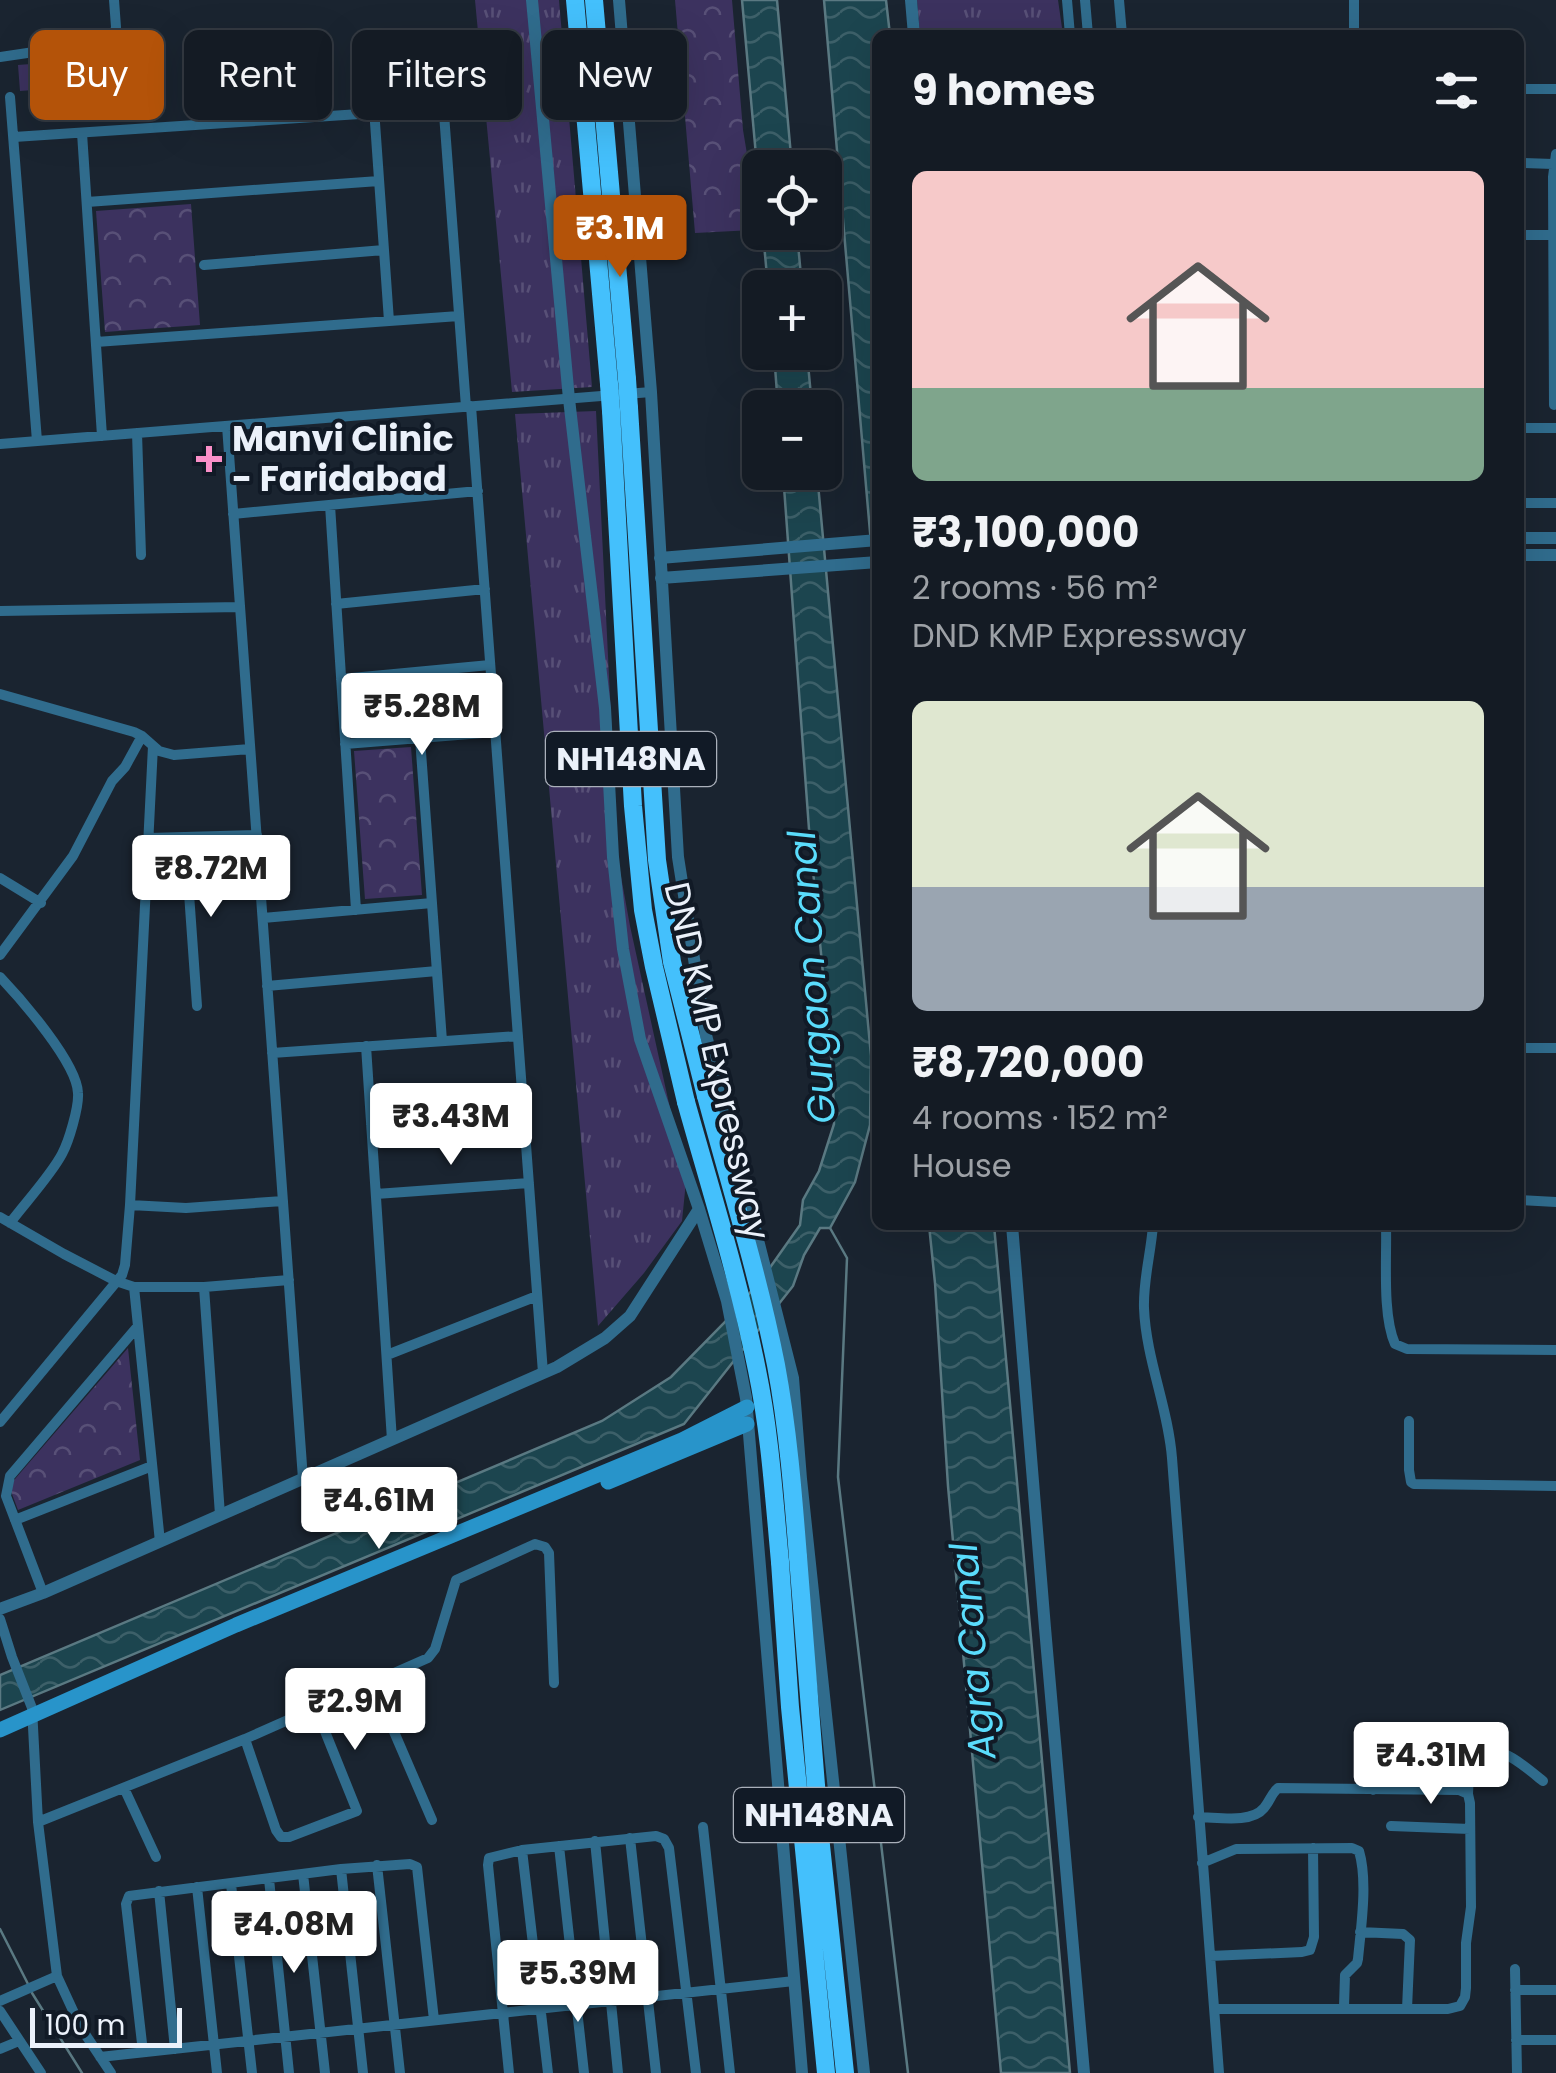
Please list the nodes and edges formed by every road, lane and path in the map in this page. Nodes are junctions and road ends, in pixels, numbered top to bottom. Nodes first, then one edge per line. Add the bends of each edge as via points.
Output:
1 (114, 0) edge
2 (532, 0) edge
3 (576, 0) edge
4 (594, 0) edge
5 (619, 0) edge
6 (911, 0) edge
7 (1067, 0) edge
8 (1084, 0) edge
9 (1119, 0) edge
10 (1354, 0) edge
11 (914, 30) edge
12 (1070, 30) edge
13 (1087, 30) edge
14 (1122, 30) edge
15 (1354, 30) edge
16 (0, 57) edge
17 (1524, 89) edge
18 (1556, 89) edge
19 (10, 97) dead end
20 (352, 115) edge
21 (376, 120) edge
22 (444, 120) edge
23 (82, 133) junction
24 (14, 137) junction
25 (1555, 159) edge
26 (1524, 163) edge
27 (380, 181) junction
28 (87, 202) junction
29 (1524, 234) edge
30 (1554, 235) edge
31 (384, 250) junction
32 (204, 265) dead end
33 (459, 316) junction
34 (389, 321) junction
35 (96, 342) junction
36 (618, 381) junction
37 (651, 392) junction
38 (569, 399) junction
39 (1554, 404) edge
40 (469, 407) junction
41 (620, 410) junction
42 (227, 426) junction
43 (1524, 428) edge
44 (1556, 428) edge
45 (136, 433) junction
46 (102, 436) junction
47 (37, 441) junction
48 (0, 444) edge
49 (478, 491) junction
50 (1524, 503) edge
51 (1556, 503) edge
52 (330, 505) junction
53 (233, 514) junction
54 (1524, 538) edge
55 (1556, 538) edge
56 (872, 541) edge
57 (141, 555) dead end
58 (1524, 555) edge
59 (1556, 555) edge
60 (660, 558) junction
61 (872, 562) edge
62 (661, 578) junction
63 (485, 589) junction
64 (336, 604) junction
65 (240, 607) junction
66 (0, 612) edge
67 (490, 665) junction
68 (341, 679) junction
69 (0, 694) edge
70 (496, 732) junction
71 (142, 736) junction
72 (420, 738) junction
73 (345, 744) junction
74 (153, 746) junction
75 (250, 749) junction
76 (256, 835) junction
77 (185, 837) junction
78 (149, 838) junction
79 (0, 878) edge
80 (40, 903) junction
81 (432, 903) junction
82 (356, 910) junction
83 (262, 918) junction
84 (0, 955) edge
85 (437, 971) junction
86 (4, 981) edge
87 (268, 986) junction
88 (0, 996) edge
89 (197, 1006) dead end
90 (518, 1036) junction
91 (442, 1041) junction
92 (366, 1046) junction
93 (1524, 1048) edge
94 (1556, 1048) edge
95 (272, 1053) junction
96 (524, 1115) junction
97 (728, 1123) junction
98 (371, 1124) junction
99 (672, 1137) junction
100 (529, 1183) junction
101 (376, 1194) junction
102 (283, 1200) junction
103 (1524, 1200) edge
104 (1556, 1202) edge
105 (130, 1206) junction
106 (699, 1209) junction
107 (5, 1220) edge
108 (1012, 1230) edge
109 (1152, 1230) edge
110 (1386, 1230) edge
111 (289, 1280) junction
112 (116, 1281) junction
113 (134, 1287) junction
114 (204, 1287) junction
115 (537, 1296) junction
116 (138, 1326) junction
117 (1556, 1350) edge
118 (387, 1356) junction
119 (543, 1374) junction
120 (747, 1407) junction
121 (1409, 1421) dead end
122 (0, 1422) edge
123 (747, 1424) junction
124 (392, 1440) junction
125 (152, 1466) junction
126 (303, 1479) junction
127 (802, 1480) junction
128 (752, 1484) junction
129 (1556, 1486) edge
130 (220, 1515) junction
131 (15, 1520) junction
132 (160, 1542) junction
133 (789, 1560) junction
134 (43, 1592) junction
135 (0, 1609) edge
136 (0, 1619) edge
137 (373, 1683) junction
138 (554, 1683) dead end
139 (316, 1709) junction
140 (32, 1713) junction
141 (0, 1730) edge
142 (0, 1739) edge
143 (245, 1739) junction
144 (1470, 1753) junction
145 (1542, 1781) dead end
146 (124, 1788) junction
147 (1373, 1790) junction
148 (1468, 1794) junction
149 (1198, 1817) junction
150 (432, 1820) dead end
151 (38, 1822) junction
152 (1390, 1826) dead end
153 (703, 1827) dead end
154 (1470, 1828) junction
155 (630, 1838) junction
156 (594, 1841) junction
157 (559, 1846) junction
158 (1314, 1848) junction
159 (522, 1850) junction
160 (156, 1856) dead end
161 (1202, 1863) junction
162 (377, 1865) junction
163 (341, 1869) junction
164 (302, 1874) junction
165 (269, 1878) junction
166 (231, 1884) junction
167 (196, 1886) junction
168 (159, 1891) junction
169 (1360, 1932) junction
170 (1210, 1956) junction
171 (1515, 1969) dead end
172 (57, 1976) junction
173 (794, 1981) junction
174 (720, 1990) junction
175 (1515, 1990) junction
176 (1556, 1990) edge
177 (686, 1993) junction
178 (647, 1998) junction
179 (0, 2001) edge
180 (610, 2002) junction
181 (576, 2005) junction
182 (1215, 2008) junction
183 (1344, 2008) junction
184 (540, 2009) junction
185 (1407, 2009) junction
186 (0, 2011) edge
187 (502, 2013) junction
188 (434, 2020) junction
189 (395, 2024) junction
190 (359, 2028) junction
191 (321, 2032) junction
192 (285, 2037) junction
193 (248, 2040) junction
194 (1516, 2040) junction
195 (1556, 2040) edge
196 (19, 2041) junction
197 (215, 2044) junction
198 (0, 2048) edge
199 (175, 2049) junction
200 (142, 2052) junction
201 (100, 2057) junction
202 (39, 2072) edge
203 (110, 2073) edge
204 (217, 2073) edge
205 (252, 2073) edge
206 (289, 2073) edge
207 (325, 2073) edge
208 (363, 2073) edge
209 (400, 2073) edge
210 (509, 2073) edge
211 (548, 2073) edge
212 (584, 2073) edge
213 (618, 2073) edge
214 (656, 2073) edge
215 (696, 2073) edge
216 (730, 2073) edge
217 (802, 2073) edge
218 (826, 2073) edge
219 (845, 2073) edge
220 (864, 2073) edge
221 (1084, 2073) edge
222 (1219, 2073) edge
223 (1517, 2073) edge

1 - 16 street via 112,46
2 - 38 street
3 - 36 highway, DND KMP Expressway / NH148NA
4 - 36 highway, DND KMP Expressway / NH148NA
5 - 37 street
6 - 11 street
7 - 12 street
8 - 13 street
9 - 14 street
10 - 15 street
17 - 18 street
19 - 24 street
20 - 23 street
21 - 27 street
22 - 33 street
23 - 24 street
23 - 28 street
24 - 47 street
25 - 26 street
25 - 30 street
27 - 28 street
27 - 31 street
28 - 35 street
29 - 30 street
30 - 39 street
31 - 32 street
31 - 34 street
33 - 34 street
33 - 40 street
34 - 35 street
35 - 46 street
36 - 41 highway, DND KMP Expressway / NH148NA, bridge
37 - 38 street
37 - 60 street
38 - 40 street
38 - 99 street via 605,708 623,949 640,1039
40 - 42 street
40 - 49 street
41 - 133 highway, DND KMP Expressway / NH148NA, bridge via 657,860 672,962 776,1367 790,1456
41 - 133 highway, DND KMP Expressway / NH148NA, bridge via 640,876 686,1102 758,1373
42 - 45 street
42 - 53 street
43 - 44 street
45 - 46 street
45 - 57 street
46 - 47 street
47 - 48 street
49 - 52 street
49 - 63 street
50 - 51 street
52 - 53 street
52 - 64 street
53 - 65 street
54 - 55 street
56 - 60 street
58 - 59 street
60 - 62 street
61 - 62 street
62 - 97 street via 678,857 706,1035
63 - 64 street
63 - 67 street
64 - 68 street
65 - 66 street
65 - 75 street
67 - 68 street
67 - 70 street
68 - 73 street
69 - 71 street
70 - 72 street
70 - 90 street
71 - 74 street
71 - 80 street
72 - 73 street
72 - 81 street
73 - 82 street
74 - 75 street via 174,754
74 - 78 street
75 - 76 street
76 - 77 street
76 - 83 street
77 - 78 street
77 - 89 street
78 - 105 street
79 - 80 street
80 - 84 street
81 - 82 street
81 - 85 street
82 - 83 street
83 - 87 street
85 - 87 street
85 - 91 street
86 - 88 street
86 - 107 street via 38,1020 78,1093 62,1154
87 - 95 street
90 - 91 street
90 - 96 street
91 - 92 street
92 - 95 street
92 - 98 street
93 - 94 street
95 - 102 street
96 - 98 street
96 - 100 street
97 - 99 street
97 - 127 street via 793,1378
98 - 101 street
99 - 106 street
100 - 101 street
100 - 115 street
101 - 118 street
102 - 105 street
102 - 111 street
103 - 104 street
105 - 112 street via 125,1265
106 - 119 street via 621,1326
106 - 120 street
107 - 112 street
108 - 221 street
109 - 149 street via 1144,1309 1171,1443
110 - 117 street via 1394,1344
111 - 114 street
111 - 126 street
112 - 113 street
112 - 122 street
113 - 114 street
113 - 116 street
114 - 130 street
115 - 118 street
115 - 119 street
116 - 125 street
116 - 131 street via 10,1476 6,1496
118 - 124 street
119 - 124 street
120 - 123 street
120 - 140 main road
121 - 129 street via 1414,1484
123 - 128 street
123 - 140 main road
124 - 126 street
125 - 131 street
125 - 132 street
126 - 130 street
127 - 128 street
127 - 220 street
128 - 173 street
130 - 132 street
131 - 134 street
132 - 134 street
133 - 218 highway, DND KMP Expressway / NH148NA via 792,1726
133 - 219 highway, DND KMP Expressway / NH148NA
134 - 135 street
136 - 140 street
137 - 138 street via 432,1655 456,1580 540,1544 550,1562
137 - 139 street
137 - 150 street
139 - 143 street
139 - 143 street via 357,1812 281,1837
140 - 141 main road
140 - 142 main road
140 - 151 street
143 - 146 street
144 - 145 street via 1500,1752
144 - 147 street via 1384,1757
144 - 148 street
146 - 151 street
146 - 160 street
147 - 148 street
147 - 149 street via 1278,1788 1253,1816
148 - 154 street
149 - 161 street
151 - 172 street
152 - 154 street
153 - 174 street
154 - 185 street via 1465,1997 1457,2008
155 - 156 street
155 - 177 street via 656,1836 668,1844
155 - 178 street
156 - 157 street
156 - 180 street
157 - 159 street
157 - 181 street
158 - 161 street via 1236,1849
158 - 169 street via 1359,1851
158 - 170 street via 1310,1950
159 - 184 street
159 - 187 street via 488,1862
161 - 170 street
162 - 163 street
162 - 188 street via 417,1867
162 - 189 street
163 - 164 street
163 - 190 street
164 - 165 street
164 - 191 street
165 - 166 street
165 - 192 street
166 - 167 street
166 - 193 street
167 - 168 street
167 - 197 street
168 - 199 street
168 - 200 street via 132,1894 126,1904
169 - 183 street via 1357,1963 1345,1975
169 - 185 street via 1410,1940
170 - 182 street
171 - 175 street
172 - 179 street
172 - 201 street
173 - 174 street
173 - 217 street
174 - 177 street
174 - 216 street
175 - 176 street
175 - 194 street
177 - 178 street
177 - 215 street
178 - 180 street
178 - 214 street
180 - 181 street
180 - 213 street
181 - 184 street
181 - 212 street
182 - 183 street
182 - 222 street
183 - 185 street
184 - 187 street
184 - 211 street
186 - 196 street
187 - 188 street
187 - 210 street
188 - 189 street
189 - 190 street
189 - 209 street
190 - 191 street
190 - 208 street
191 - 192 street
191 - 207 street
192 - 193 street
192 - 206 street
193 - 197 street
193 - 205 street
194 - 195 street
194 - 223 street
196 - 198 street
196 - 202 street
197 - 199 street
197 - 204 street
199 - 200 street
200 - 201 street
201 - 203 street

